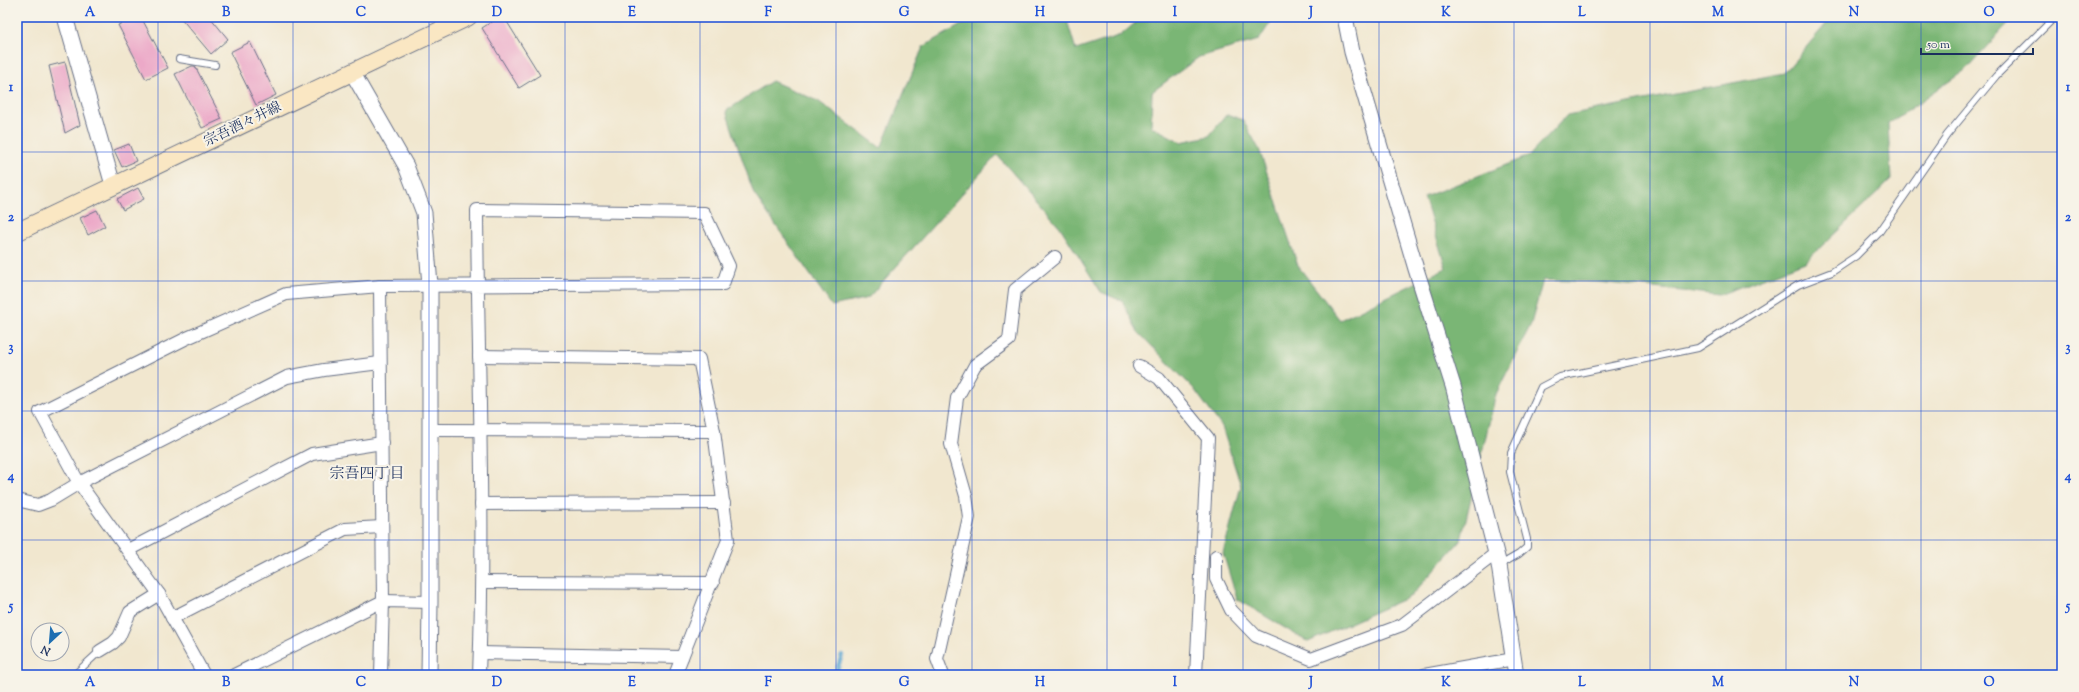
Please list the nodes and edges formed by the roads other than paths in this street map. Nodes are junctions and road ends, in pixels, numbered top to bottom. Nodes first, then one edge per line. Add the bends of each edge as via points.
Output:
1 (65, 17) edge
2 (468, 17) edge
3 (1345, 17) edge
4 (2055, 17) edge
5 (179, 59) dead end
6 (215, 65) dead end
7 (352, 72) junction
8 (113, 185) junction
9 (17, 232) edge
10 (1055, 257) dead end
11 (430, 285) junction
12 (380, 286) junction
13 (478, 286) junction
14 (479, 356) junction
15 (380, 363) junction
16 (1139, 366) dead end
17 (430, 430) junction
18 (480, 430) junction
19 (714, 431) junction
20 (382, 443) junction
21 (79, 483) junction
22 (17, 500) edge
23 (481, 504) junction
24 (724, 504) junction
25 (382, 527) junction
26 (128, 550) junction
27 (1216, 556) dead end
28 (1497, 560) junction
29 (483, 582) junction
30 (713, 583) junction
31 (159, 594) junction
32 (383, 601) junction
33 (430, 602) junction
34 (172, 618) junction
35 (100, 651) joint
36 (480, 653) junction
37 (682, 657) junction
38 (1514, 660) junction
39 (74, 675) edge
40 (204, 675) edge
41 (234, 675) edge
42 (382, 675) edge
43 (429, 675) edge
44 (479, 675) edge
45 (675, 675) edge
46 (943, 675) edge
47 (1196, 675) edge
48 (1424, 675) edge
49 (1516, 675) edge

1 - 8 street
2 - 7 main road, 宗吾酒々井線
3 - 28 street via 1352,52 1453,386
4 - 28 lane via 1996,76 1947,135 1878,234 1856,256 1832,272 1798,285 1698,348 1560,377 1541,387 1510,453 1510,472 1527,547 1520,554
5 - 6 lane
7 - 8 main road, 宗吾酒々井線
7 - 11 street via 406,166 424,213
8 - 9 main road, 宗吾酒々井線
10 - 46 street via 1015,290 1008,340 975,365 957,398 951,444 970,518 937,659
11 - 12 street
11 - 13 street
11 - 17 street
12 - 15 street
12 - 21 street via 286,294 187,338 40,412
13 - 13 street via 477,210 704,213 729,266 723,284
13 - 14 street
14 - 18 street
14 - 19 street via 699,359
15 - 20 street
15 - 21 street via 287,377
16 - 47 street via 1159,378 1208,438
17 - 18 street
17 - 33 street
18 - 19 street
18 - 23 street
19 - 24 street
20 - 25 street
20 - 26 street via 312,454
21 - 22 street via 38,505
21 - 26 street
23 - 24 street
23 - 29 street
24 - 30 street via 728,540
25 - 32 street
25 - 34 street via 345,529
26 - 31 street
27 - 28 street via 1216,579 1232,610 1256,636 1310,659 1402,625
28 - 38 street
29 - 30 street
29 - 36 street
30 - 37 street
31 - 34 street
31 - 35 street via 130,612 113,644
32 - 33 street
32 - 41 street
32 - 42 street
33 - 43 street
34 - 40 street
35 - 39 lane
36 - 37 street
36 - 44 street
37 - 45 street
38 - 48 street
38 - 49 street

